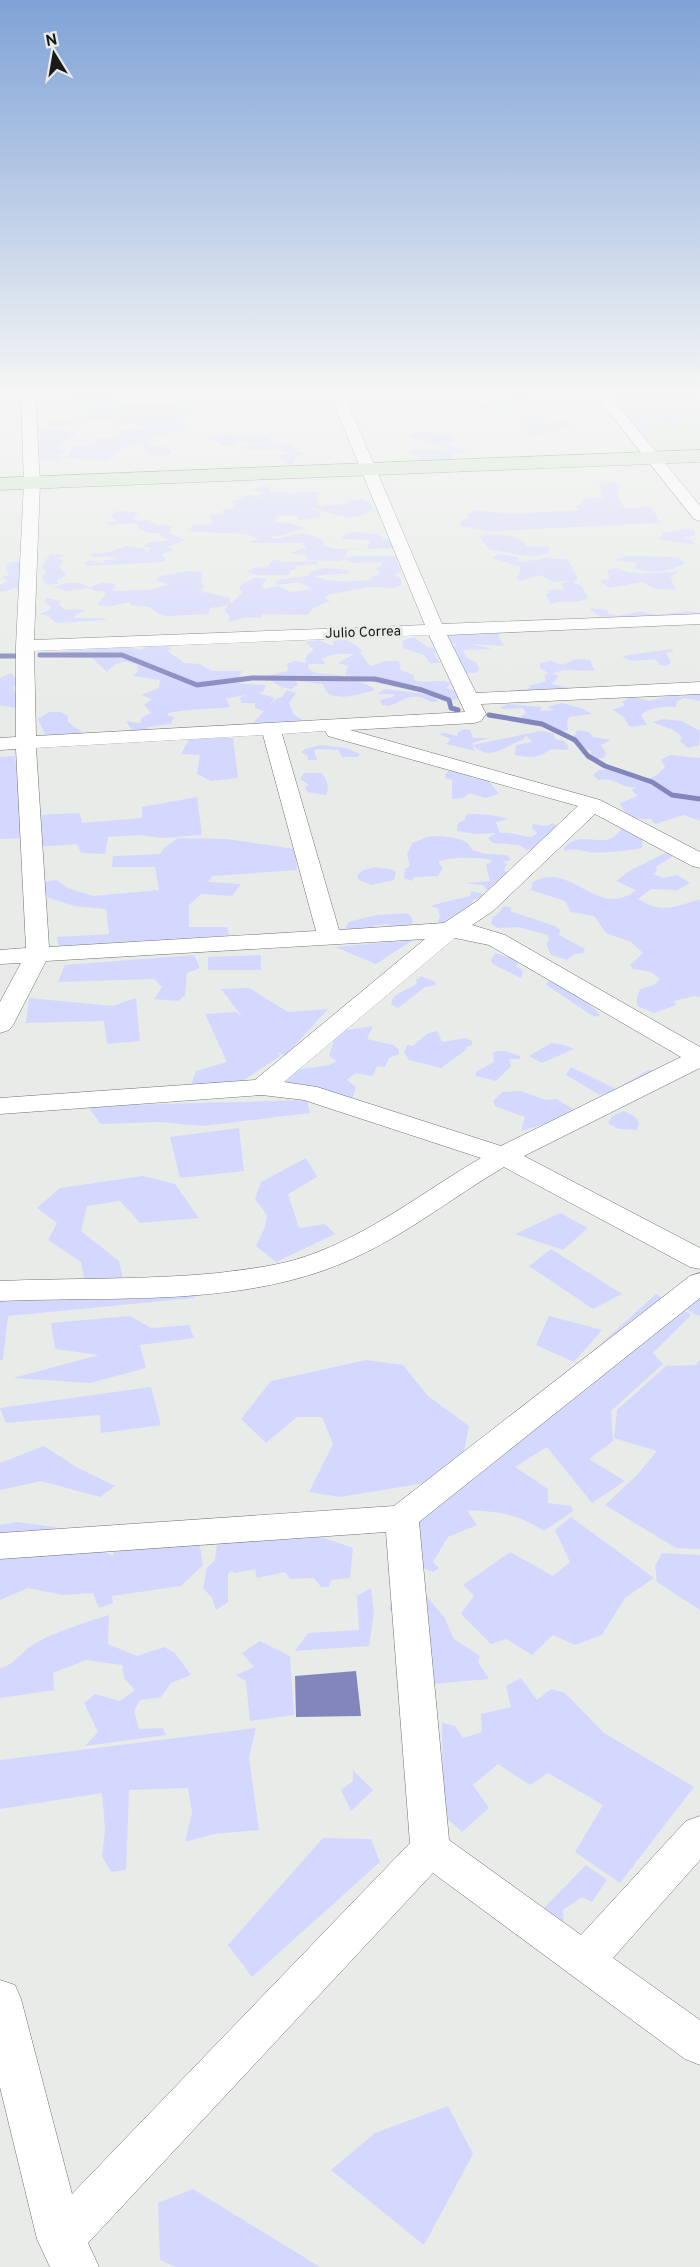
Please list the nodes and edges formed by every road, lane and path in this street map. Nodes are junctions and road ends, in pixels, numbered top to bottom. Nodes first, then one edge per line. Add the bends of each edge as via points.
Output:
1 (31, 498) edge
2 (381, 498) edge
3 (686, 498) edge
4 (700, 516) edge
5 (700, 619) edge
6 (436, 630) junction
7 (25, 646) junction
8 (700, 688) edge
9 (467, 699) junction
10 (314, 726) junction
11 (272, 729) junction
12 (26, 743) junction
13 (0, 744) edge
14 (593, 804) junction
15 (700, 861) edge
16 (450, 930) junction
17 (330, 938) junction
18 (38, 954) junction
19 (0, 957) edge
20 (0, 1025) edge
21 (700, 1058) edge
22 (262, 1087) junction
23 (0, 1106) edge
24 (504, 1156) junction
25 (700, 1260) edge
26 (700, 1283) edge
27 (0, 1291) edge
28 (402, 1518) junction
29 (0, 1545) edge
30 (700, 1833) edge
31 (430, 1849) junction
32 (585, 1959) junction
33 (0, 1999) edge
34 (700, 2045) edge
35 (67, 2253) edge

1 - 7 street
2 - 6 street
3 - 4 street
5 - 6 street, Julio Correa
6 - 7 street, Julio Correa
6 - 9 street
7 - 12 street
8 - 9 street
9 - 10 street via 474,717
10 - 11 street
10 - 14 street
11 - 12 street
11 - 17 street
12 - 13 street
12 - 18 street
14 - 15 street
14 - 16 street via 485,906
16 - 17 street
16 - 21 street via 497,940
16 - 22 street
17 - 18 street
18 - 19 street
18 - 20 street
21 - 24 street
22 - 23 street
22 - 24 street via 308,1093
24 - 25 street
24 - 27 street via 351,1249 278,1273 201,1284
26 - 28 street
28 - 29 street
28 - 31 street
30 - 32 street
31 - 32 street
31 - 35 street
32 - 34 street
33 - 35 street

